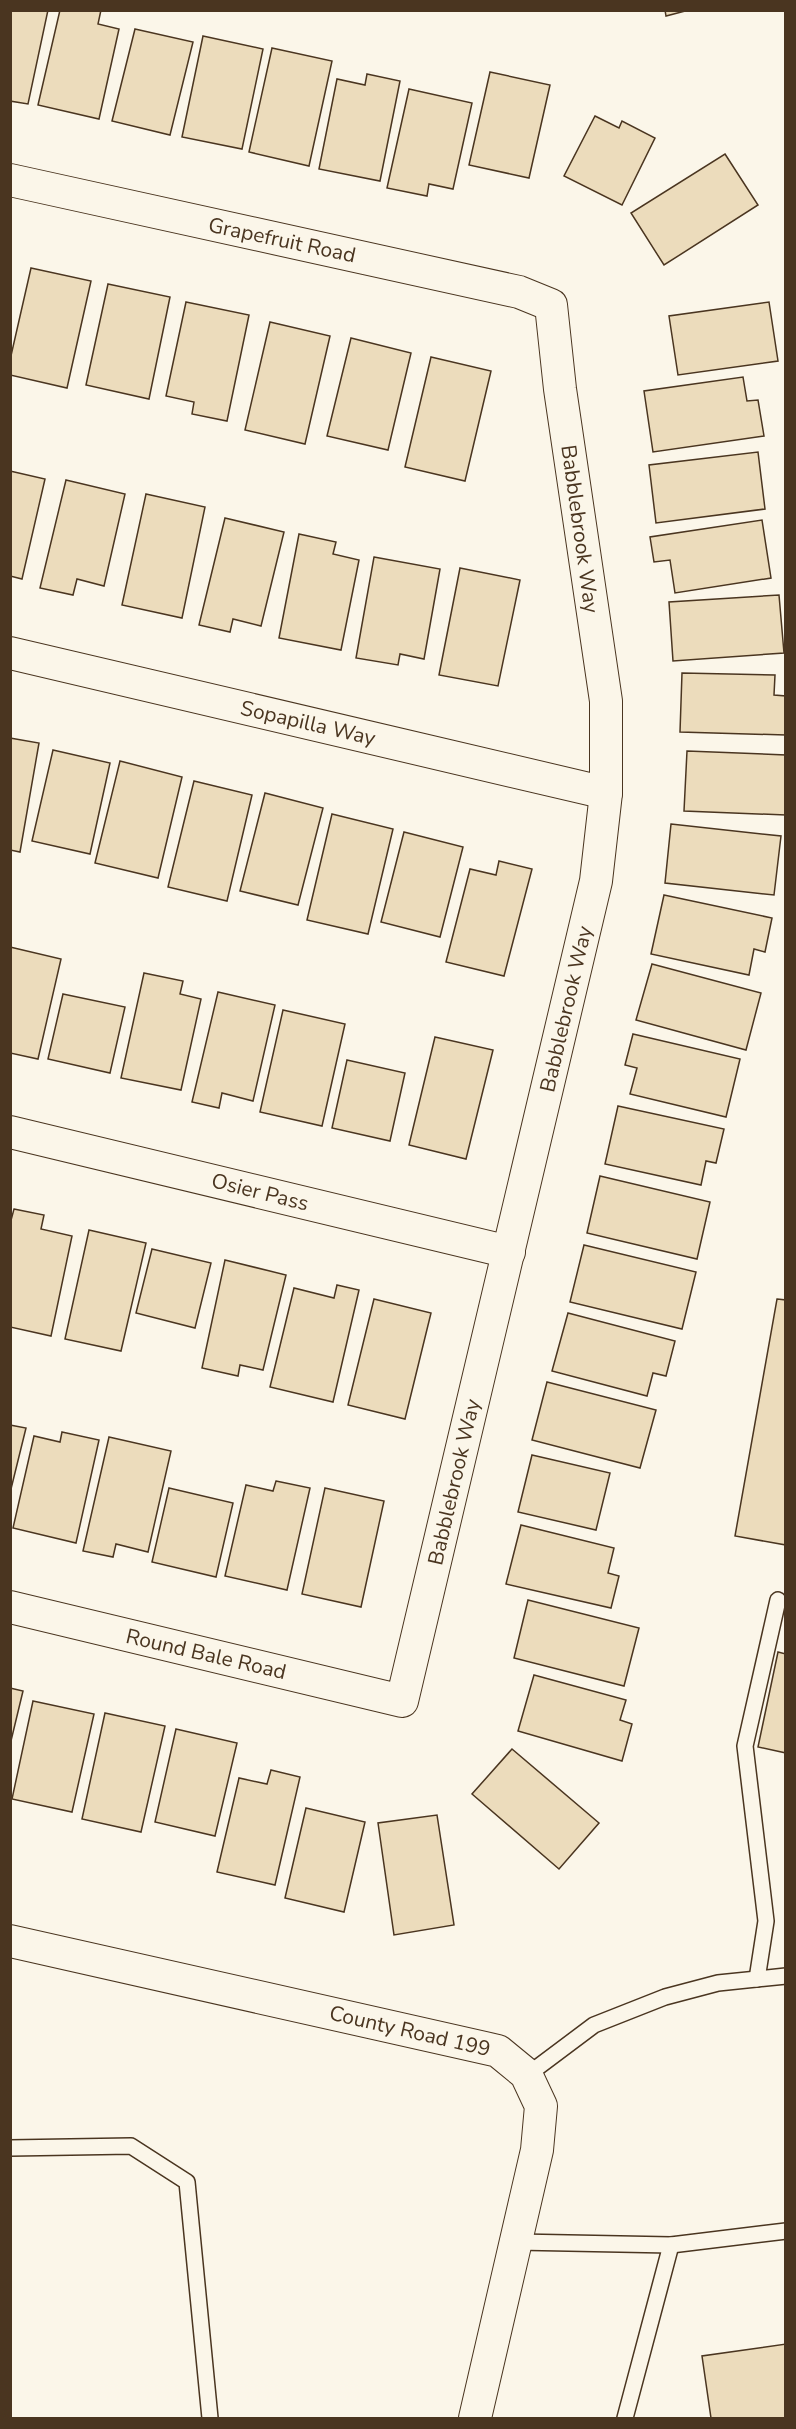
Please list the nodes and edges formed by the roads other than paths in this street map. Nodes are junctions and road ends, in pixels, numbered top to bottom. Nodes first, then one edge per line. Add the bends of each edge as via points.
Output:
1 (10, 180) edge
2 (551, 305) joint
3 (10, 653) edge
4 (606, 794) junction
5 (10, 1132) edge
6 (509, 1252) junction
7 (778, 1600) dead end
8 (10, 1607) edge
9 (402, 1701) joint
10 (10, 1941) edge
11 (786, 1976) edge
12 (758, 1979) junction
13 (526, 2076) junction
14 (10, 2148) edge
15 (786, 2231) edge
16 (517, 2242) junction
17 (671, 2245) junction
18 (210, 2418) edge
19 (475, 2418) edge
20 (625, 2418) edge

1 - 2 street, Grapefruit Road via 519,292
2 - 4 street, Babblebrook Way via 606,701
3 - 4 street, Sopapilla Way
4 - 6 street, Babblebrook Way via 596,881
5 - 6 street, Osier Pass
6 - 9 street, Babblebrook Way
7 - 12 lane via 745,1746 766,1921
8 - 9 street, Round Bale Road
10 - 13 street, County Road 199 via 498,2051
11 - 12 lane
12 - 13 lane via 718,1983 666,1997 594,2025
13 - 16 street, County Road 199 via 542,2106 537,2150
14 - 18 lane via 131,2146 187,2182
15 - 17 lane
16 - 17 lane
16 - 19 street, County Road 199
17 - 20 lane

